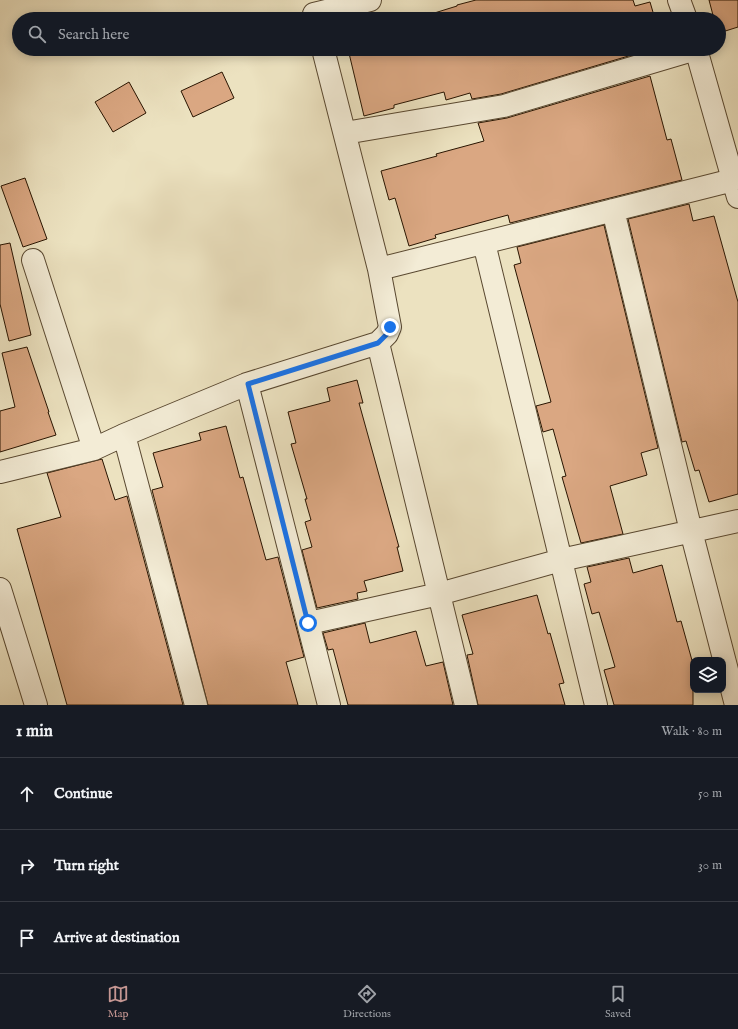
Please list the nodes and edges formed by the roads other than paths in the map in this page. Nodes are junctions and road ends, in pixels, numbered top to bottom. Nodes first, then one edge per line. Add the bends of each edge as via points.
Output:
1 (370, 0) edge
2 (679, 0) edge
3 (313, 11) edge
4 (683, 12) edge
5 (325, 56) edge
6 (672, 56) edge
7 (698, 56) edge
8 (345, 134) junction
9 (736, 188) edge
10 (613, 210) junction
11 (484, 243) junction
12 (32, 260) dead end
13 (379, 269) junction
14 (378, 343) junction
15 (248, 384) junction
16 (124, 435) junction
17 (94, 449) junction
18 (0, 472) edge
19 (738, 521) edge
20 (691, 531) junction
21 (561, 560) junction
22 (0, 589) edge
23 (439, 594) junction
24 (308, 623) junction
25 (36, 705) edge
26 (196, 705) edge
27 (329, 705) edge
28 (466, 705) edge
29 (596, 705) edge
30 (736, 705) edge

1 - 3 street
2 - 4 street
5 - 8 street
6 - 8 street via 504,106
7 - 9 street
8 - 13 street
9 - 10 street
10 - 11 street
10 - 20 street
11 - 13 street
11 - 21 street
12 - 17 street
13 - 14 street via 390,327
14 - 15 street
14 - 23 street
15 - 16 street
15 - 24 street
16 - 17 street
16 - 26 street
17 - 18 street
19 - 20 street
20 - 21 street
20 - 30 street
21 - 23 street
21 - 29 street
22 - 25 street
23 - 24 street
23 - 28 street
24 - 27 street

